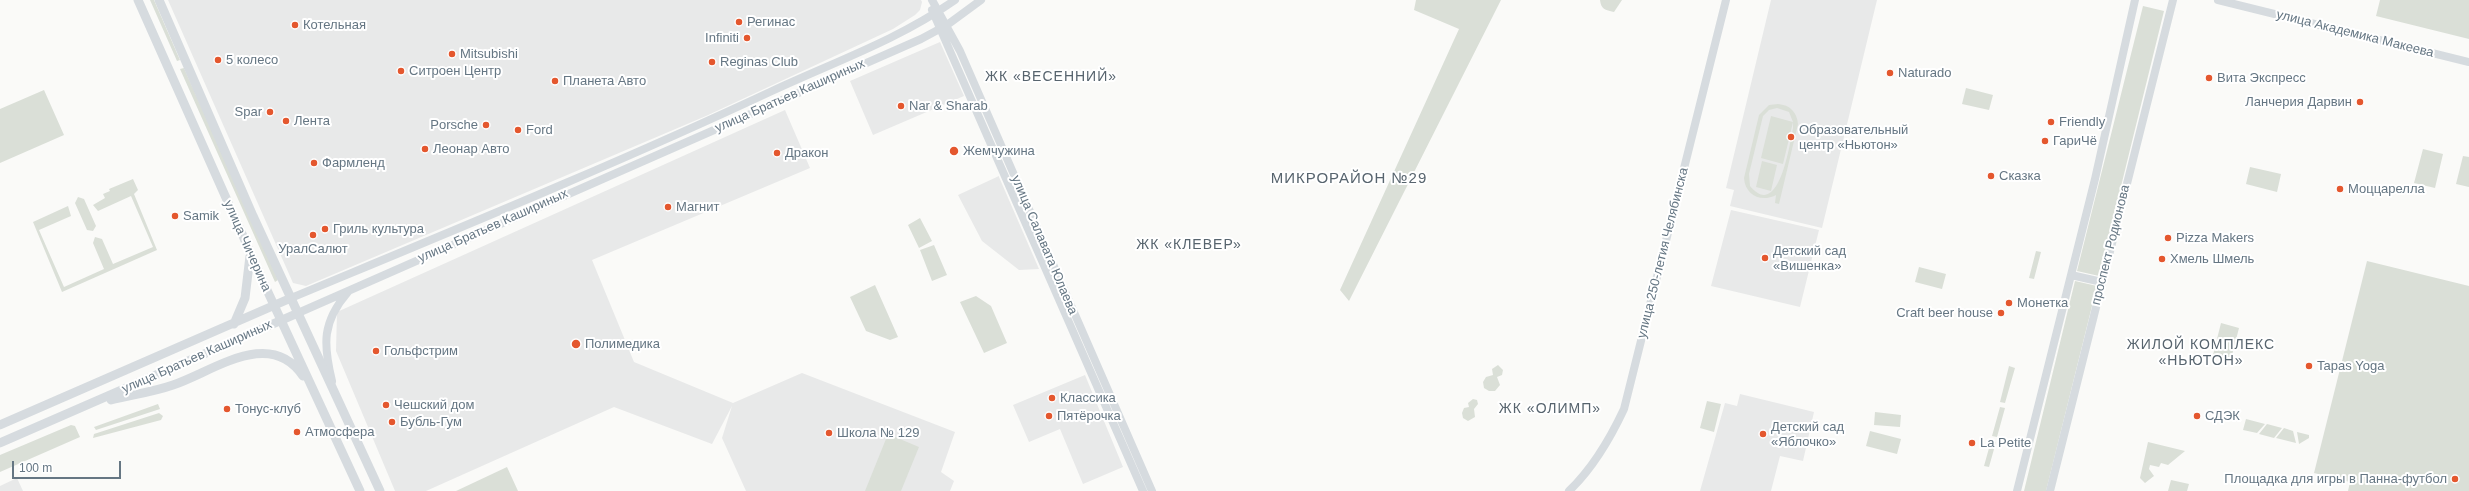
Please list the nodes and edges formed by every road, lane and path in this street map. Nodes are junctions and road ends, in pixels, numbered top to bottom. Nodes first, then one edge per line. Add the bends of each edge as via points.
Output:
1 (138, 0) edge
2 (159, 0) edge
3 (928, 0) edge
4 (932, 0) edge
5 (955, 0) edge
6 (981, 0) edge
7 (1726, 0) edge
8 (2134, 0) edge
9 (2173, 0) edge
10 (2218, 0) edge
11 (937, 13) junction
12 (944, 26) junction
13 (2469, 62) edge
14 (832, 64) junction
15 (837, 75) junction
16 (250, 253) junction
17 (2071, 274) junction
18 (2102, 282) junction
19 (350, 289) junction
20 (292, 298) junction
21 (274, 306) junction
22 (298, 312) junction
23 (281, 320) junction
24 (234, 324) junction
25 (334, 388) junction
26 (316, 395) junction
27 (88, 405) junction
28 (0, 426) edge
29 (0, 443) edge
30 (360, 491) edge
31 (380, 491) edge
32 (1143, 491) edge
33 (1152, 491) edge
34 (1569, 491) edge
35 (2017, 491) edge
36 (2050, 491) edge

1 - 16 main road, улица Чичерина
2 - 20 main road, улица Чичерина
3 - 11 main road, улица Салавата Юлаева
4 - 11 main road, улица Салавата Юлаева
5 - 11 main road, улица Братьев Кашириных
6 - 12 main road, улица Братьев Кашириных
7 - 34 main road, улица 250-летия Челябинска via 1624,409 1612,436
8 - 17 main road via 2095,179
9 - 18 main road, проспект Родионова
10 - 13 main road, улица Академика Макеева
11 - 12 main road, улица Салавата Юлаева
11 - 14 main road, улица Братьев Кашириных via 876,46
12 - 15 main road, улица Братьев Кашириных
12 - 32 main road, улица Салавата Юлаева
12 - 33 main road, улица Салавата Юлаева
14 - 15 main road
14 - 20 main road, улица Братьев Кашириных via 574,180
15 - 19 main road, улица Братьев Кашириных
16 - 21 main road, улица Чичерина
16 - 24 main road via 245,298
17 - 18 main road
17 - 35 main road
18 - 36 main road, проспект Родионова
19 - 22 main road, улица Братьев Кашириных
19 - 25 main road via 333,312 328,327 326,356
20 - 21 main road, улица Братьев Кашириных
20 - 22 main road, улица Чичерина
21 - 23 main road, улица Чичерина
21 - 24 main road, улица Братьев Кашириных
22 - 23 main road, улица Братьев Кашириных
22 - 25 main road, улица Чичерина
23 - 26 main road, улица Чичерина
23 - 27 main road, улица Братьев Кашириных
24 - 28 main road, улица Братьев Кашириных
25 - 31 main road, улица Чичерина
26 - 27 main road via 288,360 272,352 259,352 173,385
26 - 30 main road, улица Чичерина
27 - 29 main road, улица Братьев Кашириных

